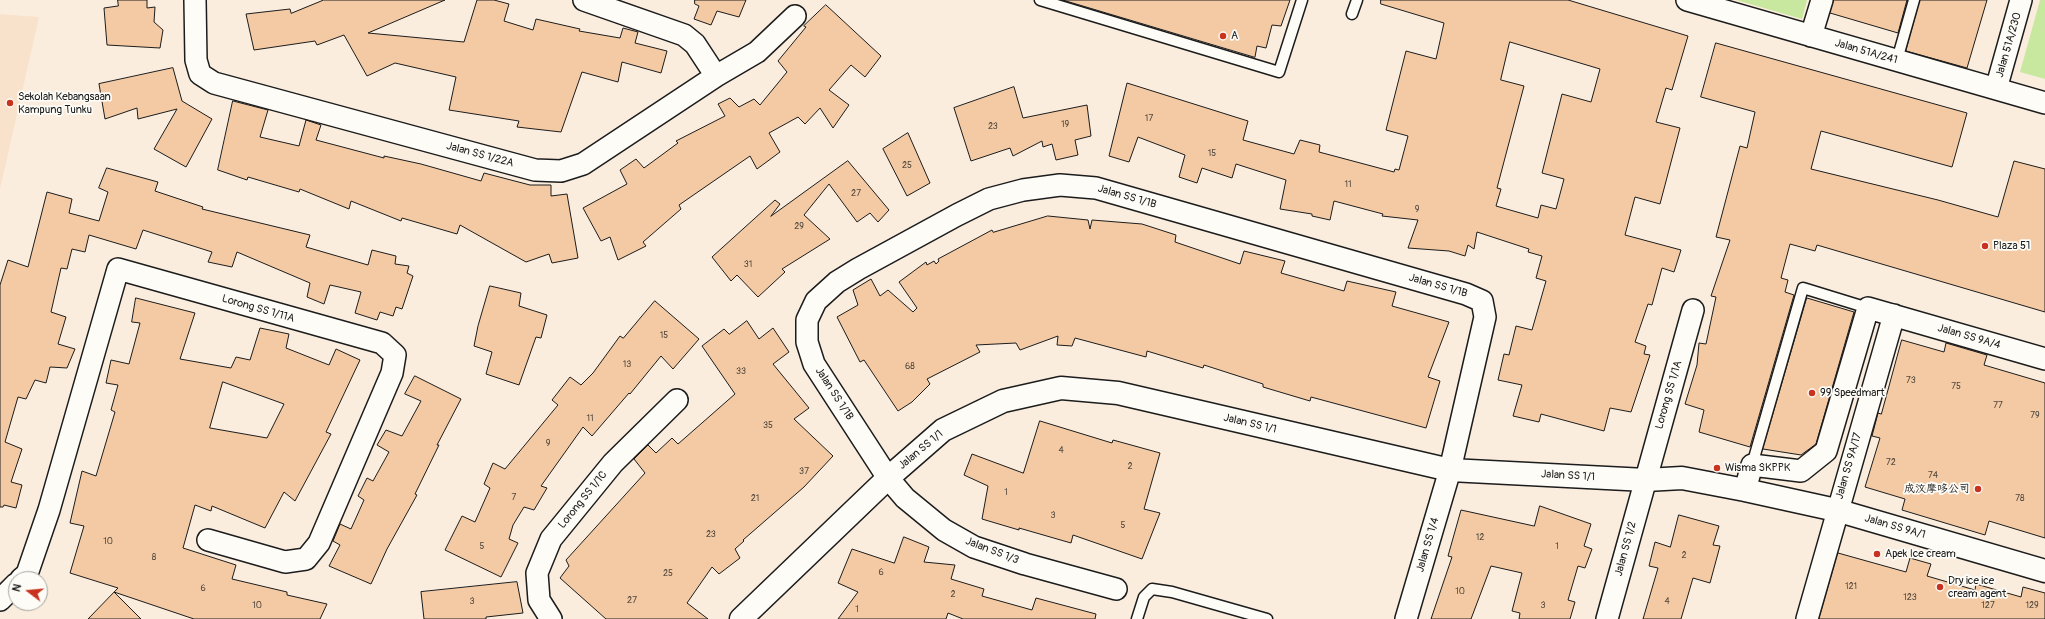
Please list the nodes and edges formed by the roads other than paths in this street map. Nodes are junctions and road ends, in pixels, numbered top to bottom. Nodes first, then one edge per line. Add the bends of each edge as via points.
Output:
1 (195, 0) edge
2 (584, 0) edge
3 (1043, 0) edge
4 (1302, 0) edge
5 (1357, 0) edge
6 (1687, 0) edge
7 (1822, 0) edge
8 (1914, 0) edge
9 (2021, 0) edge
10 (1352, 14) dead end
11 (795, 16) dead end
12 (1811, 36) junction
13 (1897, 60) junction
14 (716, 76) junction
15 (1996, 89) junction
16 (2045, 103) edge
17 (1868, 308) junction
18 (1693, 310) dead end
19 (1894, 315) junction
20 (2045, 359) edge
21 (677, 400) dead end
22 (1752, 465) junction
23 (1450, 470) junction
24 (888, 478) junction
25 (1646, 480) junction
26 (1745, 490) junction
27 (1836, 510) junction
28 (208, 540) dead end
29 (28, 571) edge
30 (2045, 571) edge
31 (1116, 589) dead end
32 (8, 592) edge
33 (0, 600) edge
34 (551, 619) edge
35 (741, 619) edge
36 (1137, 619) edge
37 (1267, 619) edge
38 (1406, 619) edge
39 (1607, 619) edge
40 (1806, 619) edge

1 - 14 street, Jalan SS 1/22A via 196,60 200,74 214,83 535,170 561,171 583,164
2 - 14 street via 684,35 695,44
3 - 4 lane via 1279,72
5 - 10 lane
6 - 12 street, Jalan 51A/241
7 - 12 street
8 - 13 lane
9 - 15 street, Jalan 51A/230
11 - 14 street, Jalan SS 1/22A via 757,52
12 - 13 street, Jalan 51A/241
13 - 15 street, Jalan 51A/241
15 - 16 street, Jalan 51A/241
17 - 19 street, Jalan SS 9A/4
17 - 22 street via 1826,451 1801,471
17 - 22 lane via 1803,288
18 - 25 street, Lorong SS 1/1A
19 - 20 street, Jalan SS 9A/4
19 - 27 street, Jalan SS 9A/17
21 - 34 street, Lorong SS 1/1C via 614,463 551,539 537,573 538,600
22 - 26 street
23 - 24 street, Jalan SS 1/1 via 1118,393 1061,388 1003,401 943,430
23 - 24 street, Jalan SS 1/1B via 1485,317 1482,301 1466,294 1096,188 1060,186 1023,190 989,199 957,214 858,268 816,301 807,320 807,342 814,364
23 - 25 street, Jalan SS 1/1
23 - 38 street, Jalan SS 1/4
24 - 31 street, Jalan SS 1/3 via 905,498 944,530 974,546 1025,564
24 - 35 street, Jalan SS 1/1
25 - 26 street, Jalan SS 1/1 via 1682,478
25 - 39 street, Jalan SS 1/2
26 - 27 street, Jalan SS 1/1
27 - 30 street, Jalan SS 9A/1
27 - 40 street, Jalan SS 9A/17
28 - 29 street, Lorong SS 1/11A via 285,562 306,559 319,543 392,373 395,355 382,343 118,269 49,510
32 - 33 street
36 - 37 lane via 1144,598 1152,589 1172,592

